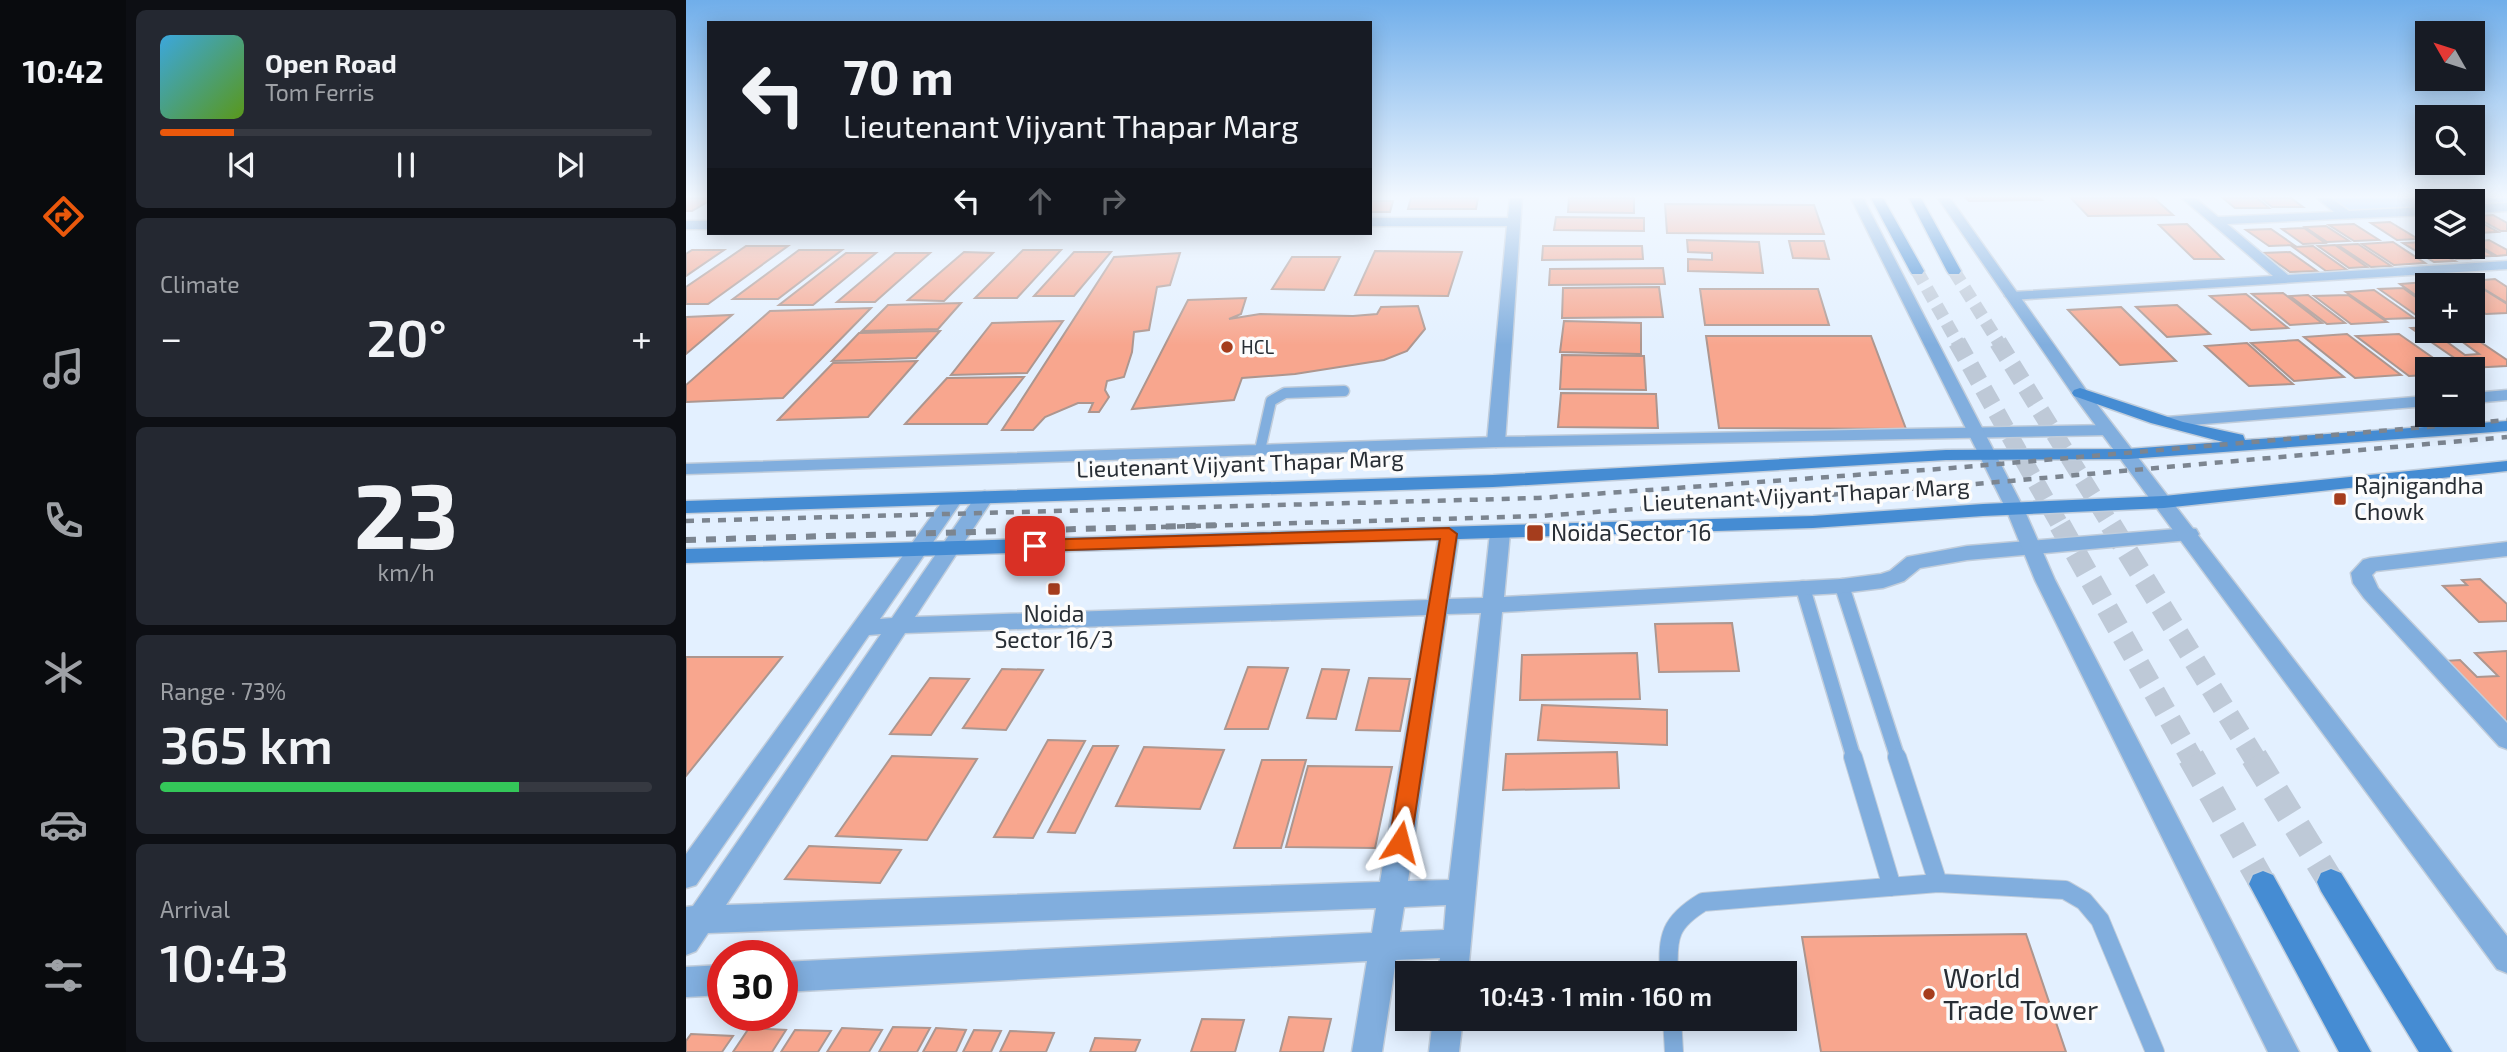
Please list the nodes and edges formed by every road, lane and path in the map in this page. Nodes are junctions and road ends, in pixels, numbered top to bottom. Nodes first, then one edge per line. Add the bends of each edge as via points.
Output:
1 (1512, 247) edge
2 (1882, 247) edge
3 (1904, 247) edge
4 (1941, 247) edge
5 (1978, 247) edge
6 (2247, 247) edge
7 (2507, 265) edge
8 (1917, 271) tunnel mouth
9 (1954, 271) tunnel mouth
10 (2285, 279) junction
11 (2012, 296) junction
12 (1344, 391) dead end
13 (2080, 393) junction
14 (2507, 395) edge
15 (2485, 397) edge
16 (2415, 402) edge
17 (2167, 422) junction
18 (2507, 426) edge
19 (2457, 427) edge
20 (2109, 430) junction
21 (2460, 430) junction
22 (1977, 434) junction
23 (1496, 442) junction
24 (2274, 444) junction
25 (1260, 450) junction
26 (1985, 454) junction
27 (2128, 454) junction
28 (2507, 467) edge
29 (686, 469) edge
30 (985, 497) junction
31 (954, 499) junction
32 (2164, 502) junction
33 (686, 507) edge
34 (2015, 509) junction
35 (1500, 533) junction
36 (1449, 534) junction
37 (2189, 534) junction
38 (2030, 547) junction
39 (919, 548) junction
40 (952, 548) junction
41 (2507, 549) edge
42 (686, 556) edge
43 (1842, 586) junction
44 (1804, 588) junction
45 (1493, 606) junction
46 (1438, 607) junction
47 (902, 624) junction
48 (865, 627) junction
49 (2507, 739) edge
50 (686, 876) edge
51 (2331, 882) tunnel mouth
52 (1938, 883) junction
53 (2263, 884) tunnel mouth
54 (1892, 887) junction
55 (1462, 892) junction
56 (1392, 895) junction
57 (691, 927) edge
58 (1456, 943) junction
59 (1384, 946) junction
60 (2507, 959) edge
61 (1454, 961) edge
62 (1668, 961) edge
63 (798, 976) edge
64 (707, 981) edge
65 (686, 982) edge
66 (1446, 1031) edge
67 (1673, 1031) edge
68 (1367, 1052) edge
69 (1444, 1052) edge
70 (1674, 1052) edge
71 (2155, 1052) edge
72 (2284, 1052) edge
73 (2356, 1052) edge
74 (2437, 1052) edge

1 - 23 street
2 - 22 street
3 - 8 main road
4 - 9 main road
5 - 11 street
6 - 10 street
7 - 10 street
10 - 11 street
11 - 13 street
12 - 25 lane via 1285,393 1271,401
13 - 17 main road
13 - 20 street
14 - 15 street
16 - 17 street
17 - 24 main road via 2212,435
18 - 21 main road, Lieutenant Vijyant Thapar Marg
19 - 21 main road
20 - 22 lane
20 - 27 street
21 - 24 main road, Lieutenant Vijyant Thapar Marg
22 - 23 lane
22 - 26 street
23 - 25 lane
24 - 27 main road, Lieutenant Vijyant Thapar Marg
25 - 29 lane
26 - 27 main road, Lieutenant Vijyant Thapar Marg
26 - 30 main road, Lieutenant Vijyant Thapar Marg via 1493,481
26 - 34 street
27 - 32 street
28 - 32 main road, Lieutenant Vijyant Thapar Marg
30 - 31 main road, Lieutenant Vijyant Thapar Marg
30 - 40 street
31 - 33 main road, Lieutenant Vijyant Thapar Marg
31 - 39 street
32 - 34 main road, Lieutenant Vijyant Thapar Marg
32 - 37 street
34 - 35 main road, Lieutenant Vijyant Thapar Marg via 1813,523
34 - 38 street
35 - 36 main road, Lieutenant Vijyant Thapar Marg
35 - 45 street
36 - 40 main road, Lieutenant Vijyant Thapar Marg
36 - 46 street
37 - 38 street
37 - 60 street
38 - 43 street via 1914,562 1883,581
38 - 72 street
39 - 40 main road, Lieutenant Vijyant Thapar Marg
39 - 42 main road, Lieutenant Vijyant Thapar Marg
39 - 48 street
40 - 47 street
41 - 49 street via 2370,565 2361,573 2371,593
43 - 44 street
43 - 52 lane
44 - 45 street
44 - 54 lane
45 - 46 street
45 - 55 street
46 - 47 street
46 - 56 street
47 - 48 street
47 - 57 street
48 - 50 street
51 - 74 main road
52 - 54 lane
52 - 71 lane via 2065,890 2084,901 2101,920
53 - 73 main road
54 - 62 lane via 1703,902 1685,911 1667,936
55 - 56 street
55 - 58 street
56 - 57 street
56 - 59 street
58 - 59 street
58 - 61 street
59 - 63 street
59 - 68 street
64 - 65 street
66 - 69 street
67 - 70 lane

